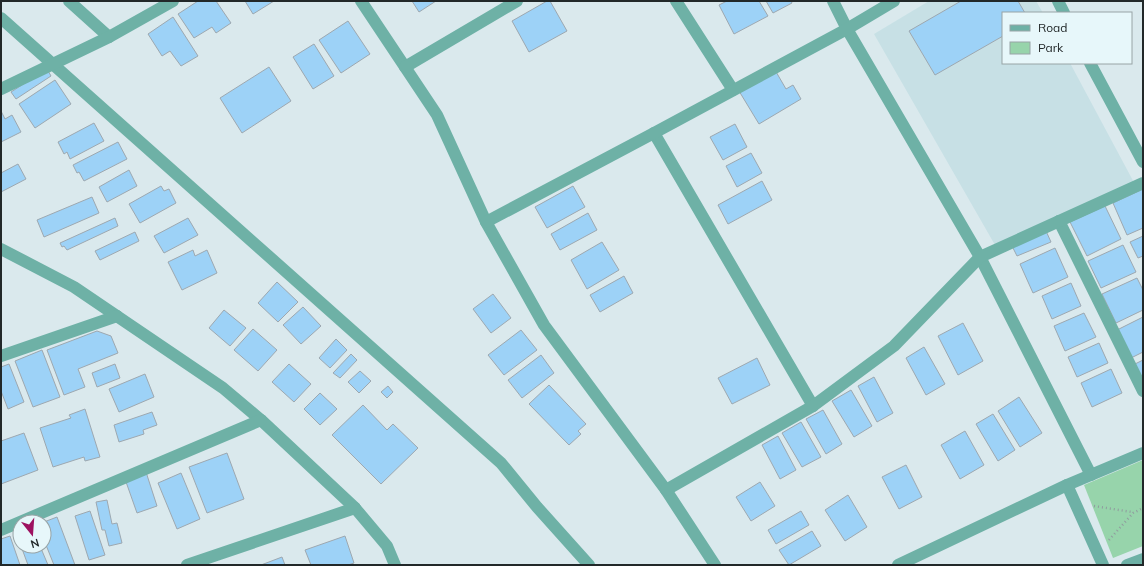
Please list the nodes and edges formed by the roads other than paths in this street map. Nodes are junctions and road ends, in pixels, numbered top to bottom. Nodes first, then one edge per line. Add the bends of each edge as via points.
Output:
1 (69, 1) edge
2 (173, 1) edge
3 (361, 1) edge
4 (517, 1) edge
5 (676, 1) edge
6 (833, 1) edge
7 (894, 1) edge
8 (1058, 1) edge
9 (1064, 12) edge
10 (1, 18) edge
11 (848, 29) junction
12 (109, 37) junction
13 (52, 63) junction
14 (1091, 64) edge
15 (405, 67) junction
16 (1, 89) edge
17 (733, 90) junction
18 (654, 133) junction
19 (1143, 162) edge
20 (1143, 183) edge
21 (1058, 220) junction
22 (486, 222) junction
23 (1, 248) edge
24 (980, 258) junction
25 (117, 316) junction
26 (1, 356) edge
27 (1143, 391) edge
28 (813, 406) junction
29 (261, 420) junction
30 (1143, 453) edge
31 (1090, 475) junction
32 (1067, 485) junction
33 (666, 490) junction
34 (355, 508) junction
35 (1, 530) edge
36 (1143, 559) edge
37 (188, 565) edge
38 (395, 565) edge
39 (588, 565) edge
40 (715, 565) edge
41 (898, 565) edge
42 (1103, 565) edge
43 (1127, 565) edge

1 - 12 street
2 - 12 street
3 - 15 street
4 - 15 street
5 - 17 street
6 - 11 street
7 - 11 street
8 - 9 street
10 - 13 street
11 - 17 street
11 - 24 street
12 - 13 street
13 - 16 street
13 - 39 street via 501,463
14 - 19 street
15 - 22 street via 437,115
17 - 18 street
18 - 22 street
18 - 28 street
20 - 21 street
21 - 24 street
21 - 27 street
22 - 33 street via 544,325
23 - 25 street via 74,287
24 - 28 street via 894,346
24 - 31 street
25 - 26 street
25 - 29 street via 222,388
28 - 33 street
29 - 34 street
29 - 35 street
30 - 31 street
31 - 32 street
32 - 41 street
32 - 42 street
33 - 40 street
34 - 37 street
34 - 38 street via 387,546
36 - 43 street

